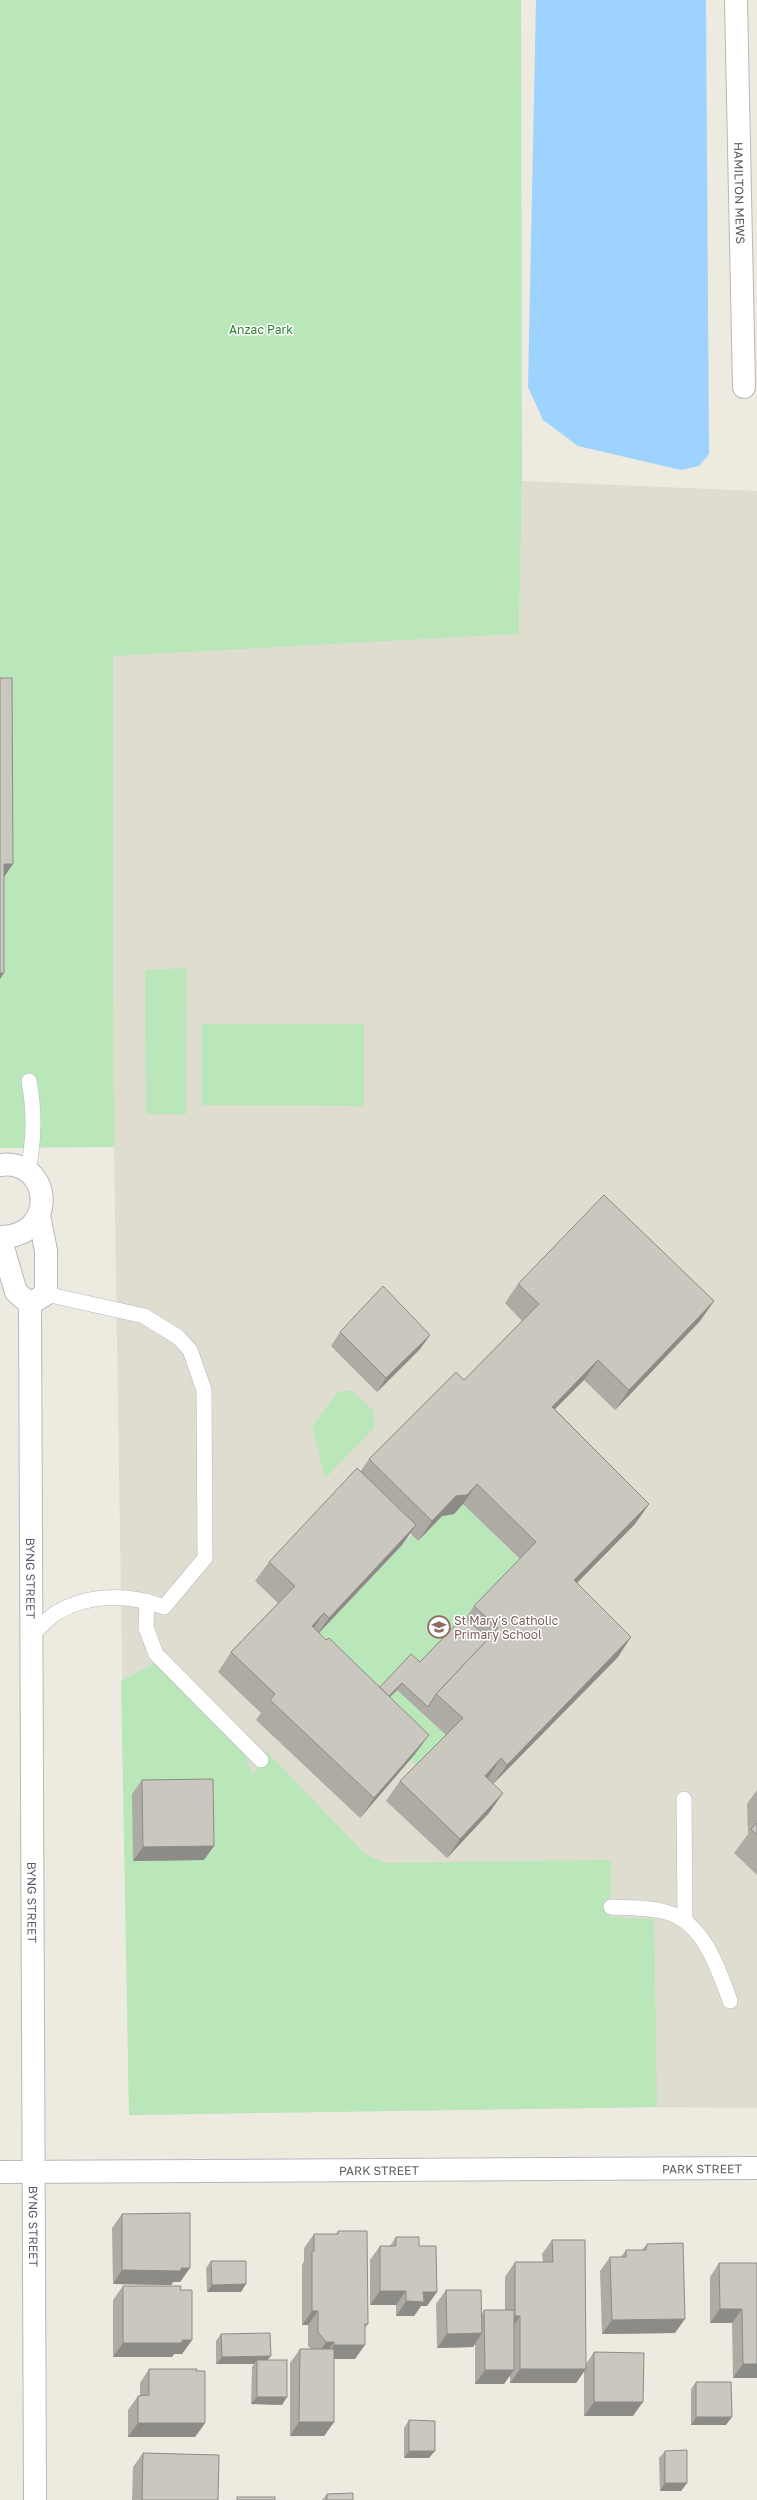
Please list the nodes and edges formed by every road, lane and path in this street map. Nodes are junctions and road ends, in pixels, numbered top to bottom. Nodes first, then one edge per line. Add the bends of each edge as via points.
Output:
1 (736, 0) edge
2 (744, 387) dead end
3 (29, 1081) dead end
4 (0, 1164) edge
5 (28, 1171) junction
6 (39, 1215) junction
7 (0, 1237) edge
8 (38, 1299) junction
9 (147, 1601) junction
10 (31, 1636) junction
11 (261, 1760) dead end
12 (684, 1799) dead end
13 (611, 1907) dead end
14 (685, 1920) junction
15 (730, 2001) dead end
16 (757, 2168) edge
17 (0, 2172) edge
18 (32, 2173) junction
19 (35, 2500) edge

1 - 2 street, HAMILTON MEWS
3 - 5 lane via 34,1111 34,1142
4 - 5 street via 18,1166
5 - 6 street, BYNG STREET via 40,1187 42,1206
6 - 7 street via 34,1224 23,1232
6 - 8 street, BYNG STREET via 46,1251
7 - 8 street via 16,1292
8 - 9 lane via 144,1316 178,1337 190,1350 199,1372 204,1390 205,1558 164,1607
8 - 10 street, BYNG STREET
9 - 10 lane via 114,1598 80,1602 55,1614
9 - 11 lane via 146,1628 156,1654
10 - 18 street, BYNG STREET
12 - 14 lane
13 - 14 lane via 654,1910
14 - 15 lane via 699,1935 719,1971
16 - 18 street, PARK STREET
17 - 18 street, PARK STREET
18 - 19 street, BYNG STREET

